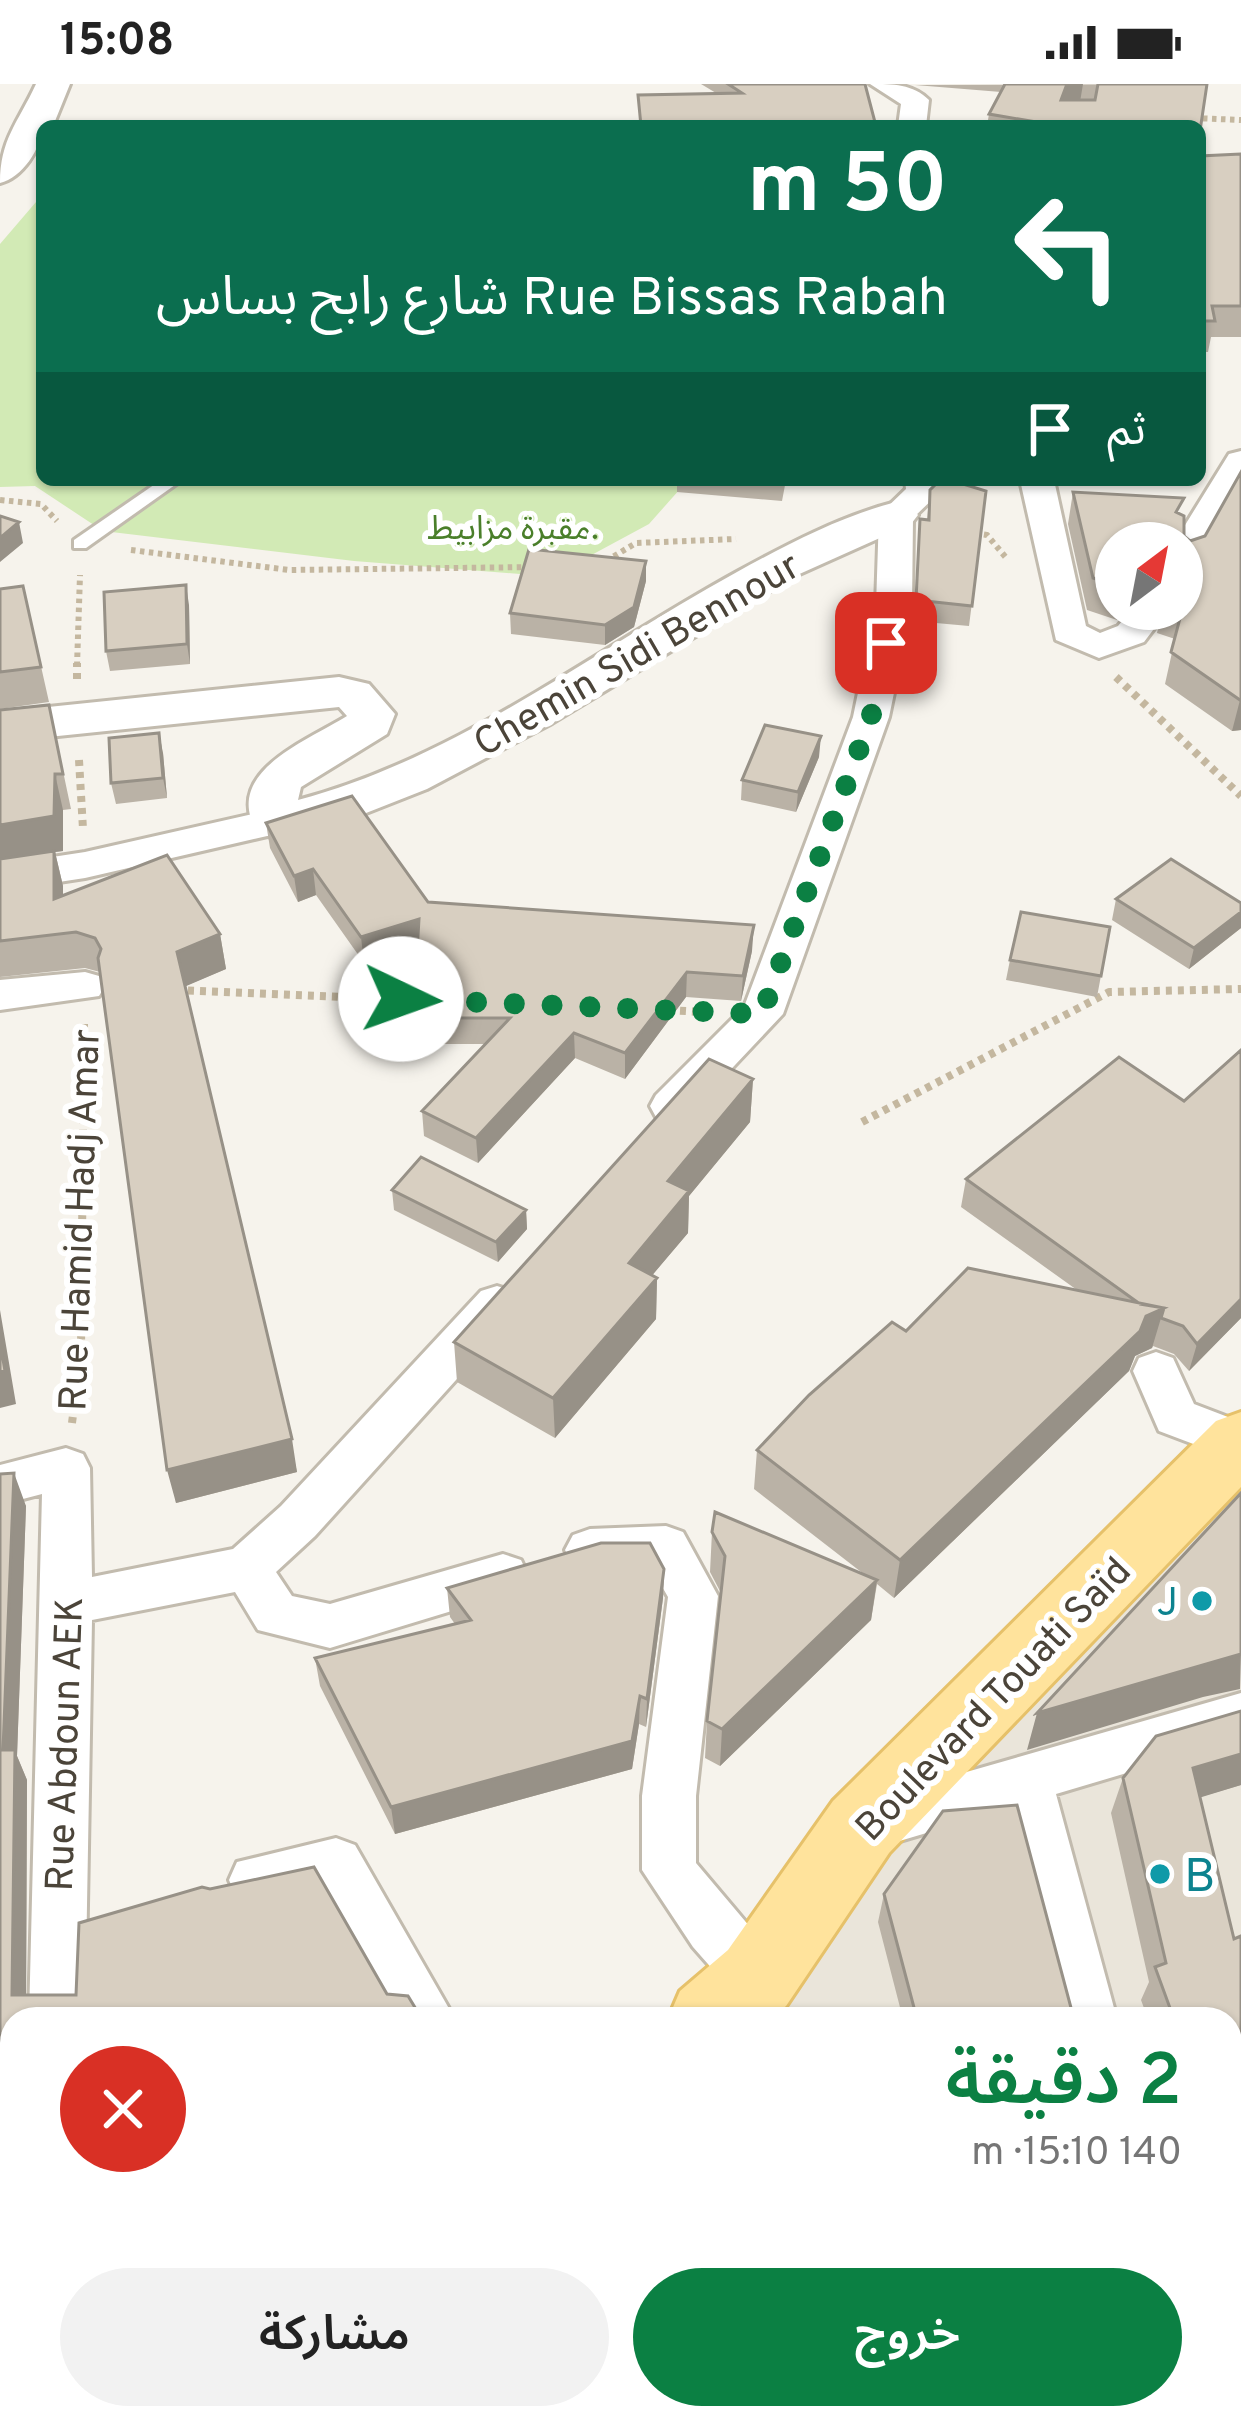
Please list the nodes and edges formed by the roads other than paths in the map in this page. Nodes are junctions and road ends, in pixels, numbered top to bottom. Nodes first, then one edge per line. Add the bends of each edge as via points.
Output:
1 (52, 84) edge
2 (884, 84) edge
3 (37, 120) edge
4 (913, 120) edge
5 (36, 124) edge
6 (0, 172) edge
7 (1241, 461) edge
8 (164, 486) edge
9 (1038, 486) edge
10 (909, 498) edge
11 (1203, 523) edge
12 (80, 544) road end
13 (1134, 630) edge
14 (0, 727) edge
15 (275, 822) junction
16 (0, 878) edge
17 (85, 986) road end
18 (0, 995) edge
19 (641, 1140) edge
20 (531, 1266) edge
21 (1156, 1371) dead end
22 (1241, 1441) edge
23 (0, 1485) edge
24 (247, 1568) junction
25 (70, 1603) junction
26 (1241, 1716) edge
27 (1026, 1779) junction
28 (861, 1827) junction
29 (218, 1888) edge
30 (733, 1999) edge
31 (57, 2007) edge
32 (420, 2007) edge
33 (1086, 2007) edge

1 - 3 street
2 - 4 street via 914,100
5 - 6 street
7 - 11 street
8 - 12 lane
9 - 13 street via 1069,632 1099,647
10 - 15 street, Chemin Sidi Bennour via 502,735 325,812
10 - 19 street via 871,717 762,1014
14 - 15 street via 353,694 372,714 370,723 284,776 273,789
15 - 16 street
17 - 18 street, Rue Hamid Hadj Amar
20 - 24 street
21 - 22 street via 1175,1417
22 - 28 main road, Boulevard Touati Saïd
23 - 25 street, Rue Abdoun AEK via 67,1468
24 - 25 street
24 - 30 street via 276,1615 330,1626 601,1547 666,1547 693,1596 669,1796 669,1870 712,1929
25 - 31 street, Rue Abdoun AEK
26 - 27 street
27 - 28 street
27 - 33 street
28 - 30 main road, Boulevard Touati Saïd
29 - 32 street via 336,1863

